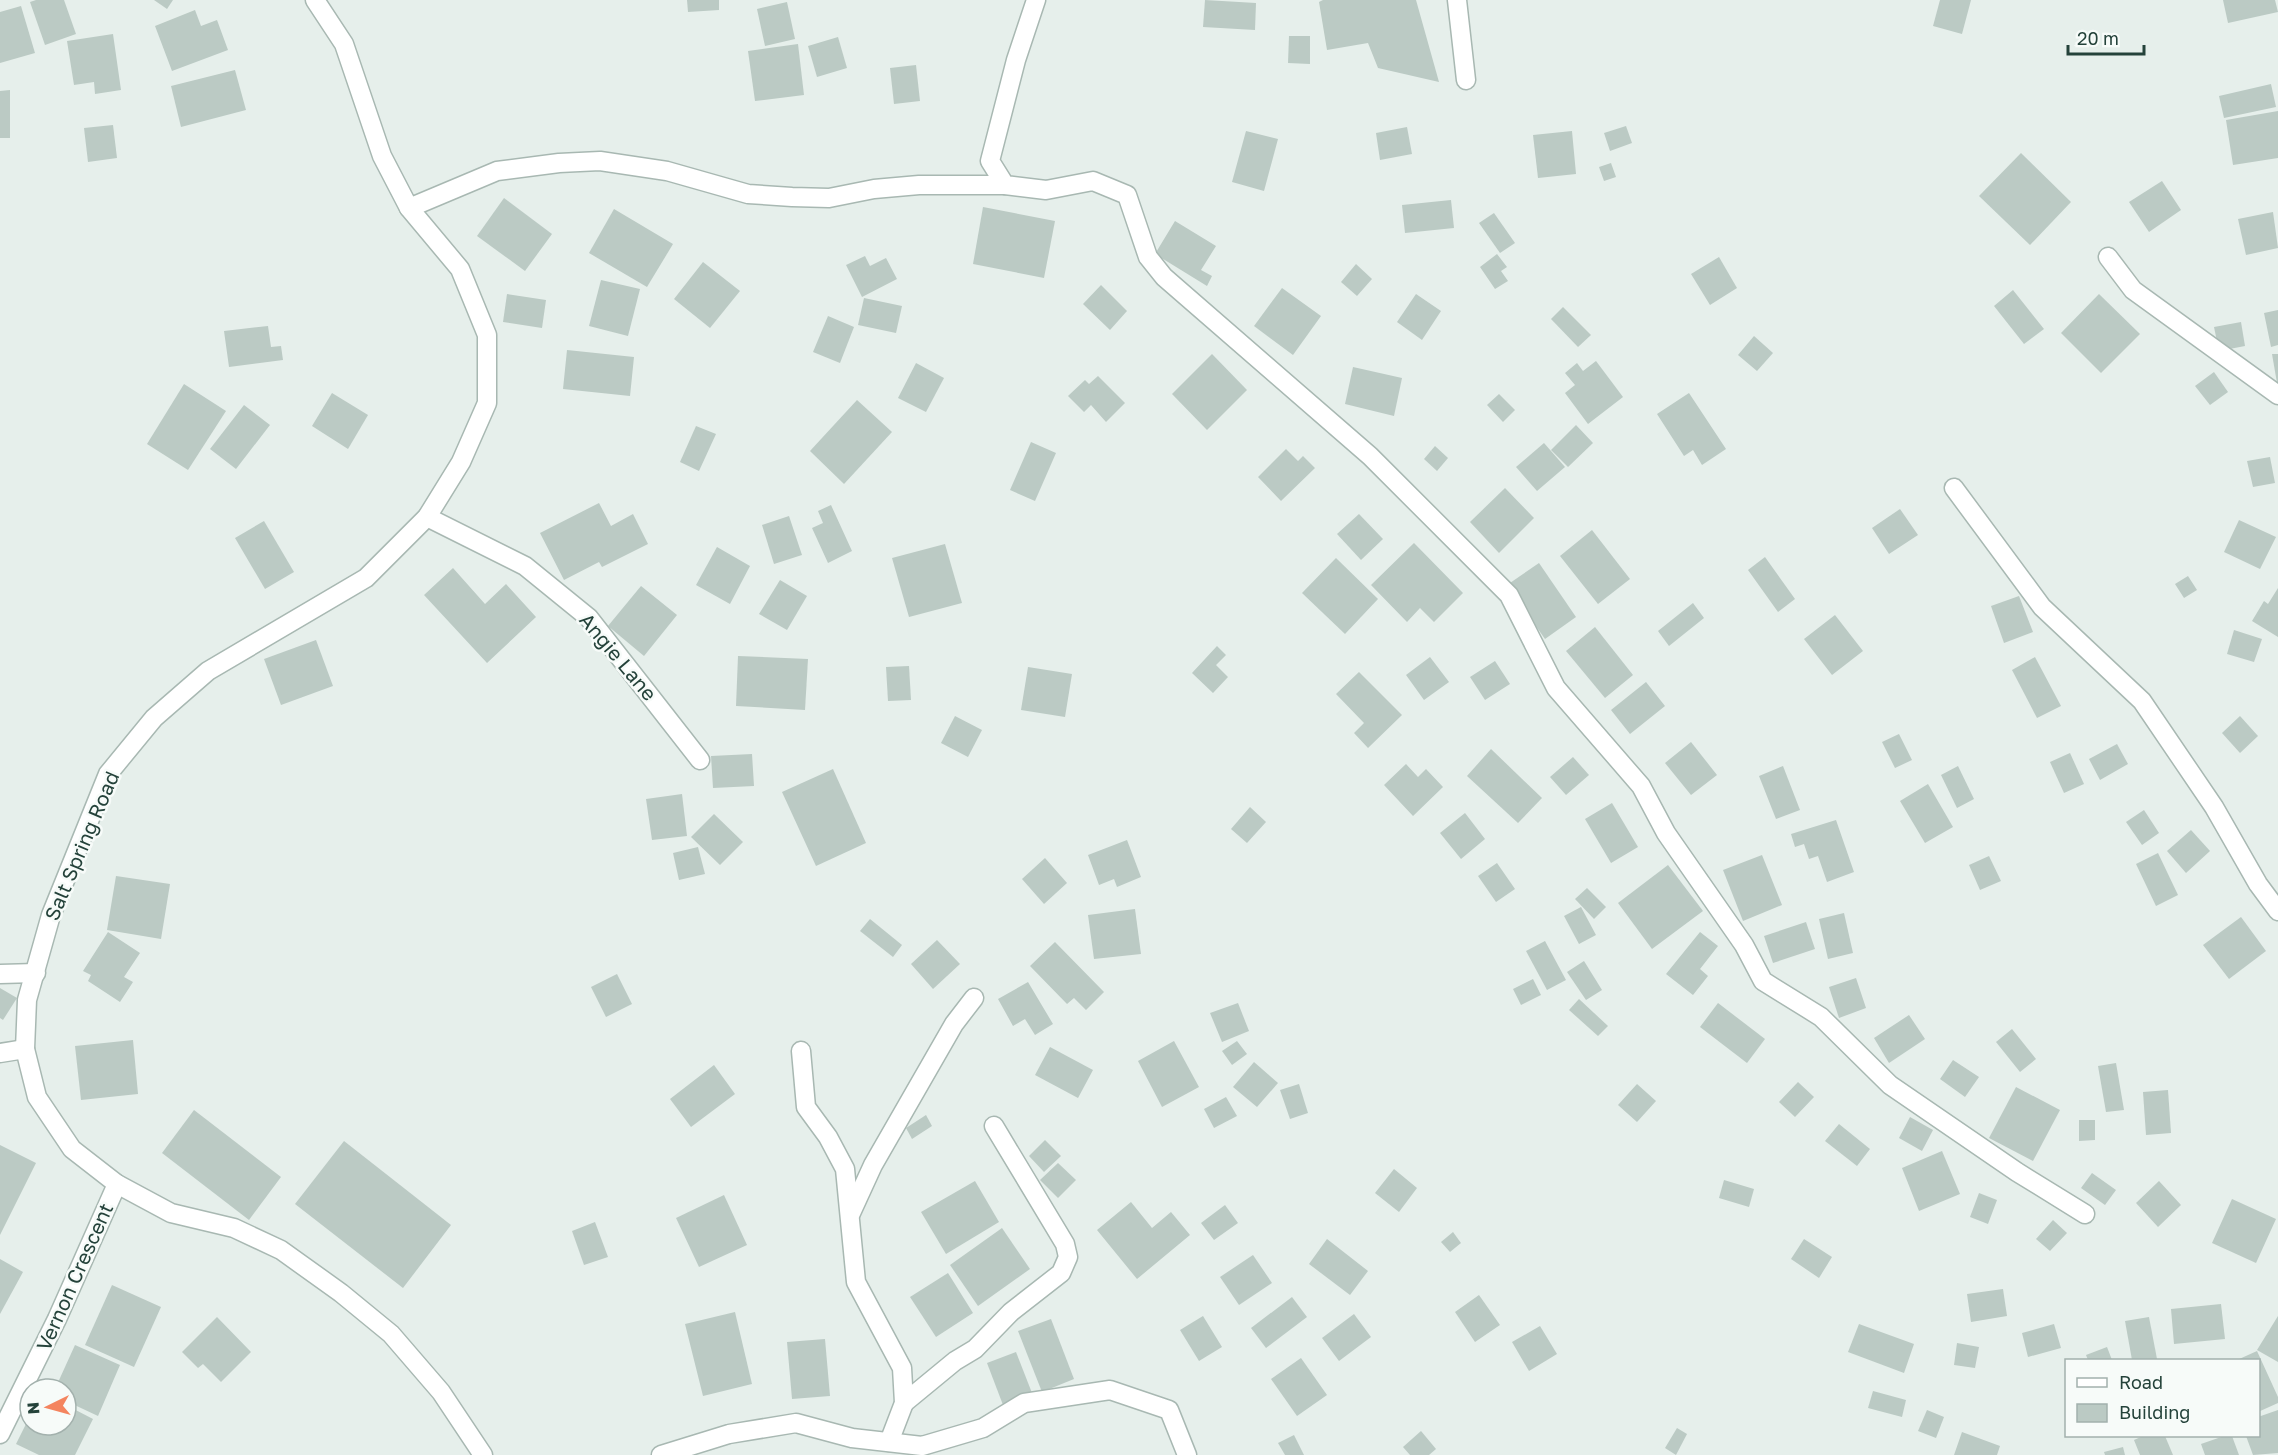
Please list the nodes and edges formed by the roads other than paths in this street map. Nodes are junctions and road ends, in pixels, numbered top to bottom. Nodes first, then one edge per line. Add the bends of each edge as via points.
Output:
1 (315, 0) edge
2 (1036, 0) edge
3 (1457, 0) edge
4 (1466, 80) dead end
5 (1005, 185) junction
6 (409, 208) junction
7 (2108, 257) dead end
8 (2278, 395) edge
9 (1954, 488) dead end
10 (428, 518) junction
11 (700, 760) dead end
12 (2278, 911) edge
13 (36, 973) junction
14 (0, 974) edge
15 (974, 998) dead end
16 (25, 1049) junction
17 (801, 1051) dead end
18 (0, 1053) edge
19 (994, 1126) dead end
20 (117, 1184) junction
21 (851, 1213) junction
22 (2085, 1214) dead end
23 (904, 1403) junction
24 (0, 1434) edge
25 (889, 1442) junction
26 (483, 1455) edge
27 (661, 1455) edge
28 (1186, 1455) edge

1 - 6 street, Salt Spring Road via 344,44 382,156
2 - 5 street via 990,161
3 - 4 street
5 - 6 street via 919,185 829,198 792,197 748,194 667,171 600,162 560,163 497,171
5 - 22 street via 1046,190 1093,182 1127,195 1148,257 1164,276 1370,456 1509,595 1556,688 1641,786 1666,833 1744,945 1763,981 1821,1017 1890,1085
6 - 10 street, Salt Spring Road via 460,269 487,334 487,403 461,462
7 - 8 street via 2133,290
9 - 12 street via 2042,607 2142,701
10 - 11 street, Angie Lane via 525,566 589,618
10 - 13 street, Salt Spring Road via 366,578 208,671 148,726 108,774 51,915
13 - 14 street
13 - 16 street, Salt Spring Road via 27,1000
15 - 21 street via 954,1024 873,1165
16 - 18 street
16 - 20 street, Salt Spring Road via 42,1106 72,1149
17 - 21 street via 806,1107 845,1169
19 - 23 street via 1065,1244 1068,1257 1062,1273 1011,1312 975,1349
20 - 24 street, Vernon Crescent
20 - 26 street, Salt Spring Road via 171,1213 234,1228 281,1250 341,1293 392,1334 441,1392
21 - 23 street via 856,1282 902,1368
23 - 25 street
25 - 27 street via 852,1438 796,1423 729,1434
25 - 28 street via 922,1446 983,1428 1024,1403 1110,1390 1169,1410

